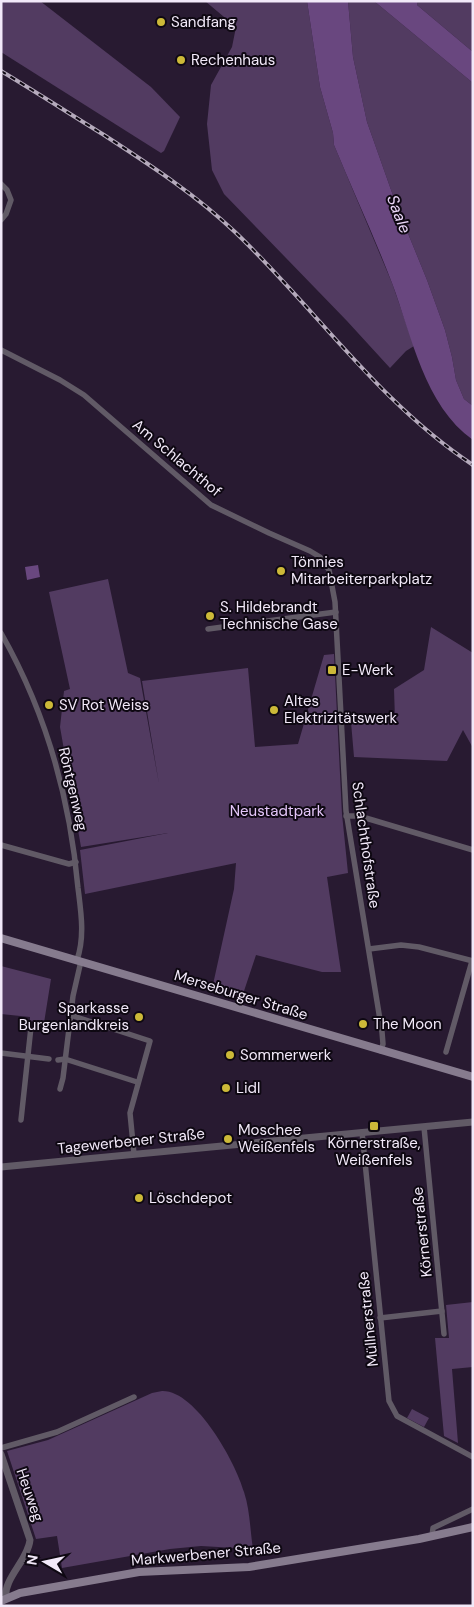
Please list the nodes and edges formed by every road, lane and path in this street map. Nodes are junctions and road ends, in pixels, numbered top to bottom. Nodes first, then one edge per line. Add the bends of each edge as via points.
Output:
1 (1, 184) edge
2 (1, 220) edge
3 (1, 350) edge
4 (332, 583) joint
5 (336, 612) junction
6 (208, 629) dead end
7 (1, 633) edge
8 (346, 816) junction
9 (1, 845) edge
10 (473, 850) edge
11 (76, 862) junction
12 (1, 938) edge
13 (369, 948) junction
14 (79, 961) junction
15 (472, 961) edge
16 (70, 1015) junction
17 (31, 1027) dead end
18 (381, 1051) junction
19 (446, 1052) dead end
20 (1, 1053) edge
21 (28, 1056) junction
22 (49, 1059) dead end
23 (62, 1060) junction
24 (473, 1077) edge
25 (138, 1082) junction
26 (60, 1089) dead end
27 (21, 1120) dead end
28 (473, 1122) edge
29 (424, 1127) junction
30 (362, 1132) junction
31 (134, 1154) junction
32 (1, 1167) edge
33 (442, 1311) junction
34 (380, 1318) junction
35 (444, 1334) dead end
36 (134, 1397) dead end
37 (1, 1448) edge
38 (1, 1454) edge
39 (473, 1457) edge
40 (473, 1509) edge
41 (473, 1527) edge
42 (432, 1536) junction
43 (4, 1600) edge

1 - 2 street via 11,200
3 - 4 street, Am Schlachthof via 84,395 210,505 316,554 327,566
4 - 5 street, Schlachthofstraße
5 - 6 street
5 - 8 street, Schlachthofstraße
7 - 11 street, Röntgenweg via 26,681 49,741 61,780
8 - 10 street via 359,816
8 - 13 street, Schlachthofstraße
9 - 11 street via 69,864
11 - 14 street, Röntgenweg via 82,940
12 - 14 main road, Merseburger Straße
13 - 15 street via 419,946
13 - 18 street, Schlachthofstraße via 382,1032
14 - 16 street, Röntgenweg
14 - 18 main road, Merseburger Straße
15 - 19 street
16 - 23 street, Röntgenweg
16 - 25 street via 150,1042
17 - 21 street
18 - 24 main road, Merseburger Straße
20 - 21 street
21 - 22 street
21 - 27 street
23 - 25 street
23 - 26 street, Röntgenweg
25 - 31 street via 130,1113
28 - 29 street, Tagewerbener Straße
29 - 30 street, Tagewerbener Straße
29 - 33 street, Körnerstraße
30 - 31 street, Tagewerbener Straße
30 - 34 street, Müllnerstraße
31 - 32 street, Tagewerbener Straße
33 - 34 street
33 - 35 street, Körnerstraße
34 - 39 street, Müllnerstraße via 388,1395 394,1412
36 - 37 street via 57,1432
38 - 43 street, Heuweg via 30,1540 27,1553 6,1588
40 - 42 street via 433,1528
41 - 42 main road, Markwerbener Straße
42 - 43 main road, Markwerbener Straße via 249,1567 139,1572 44,1588

